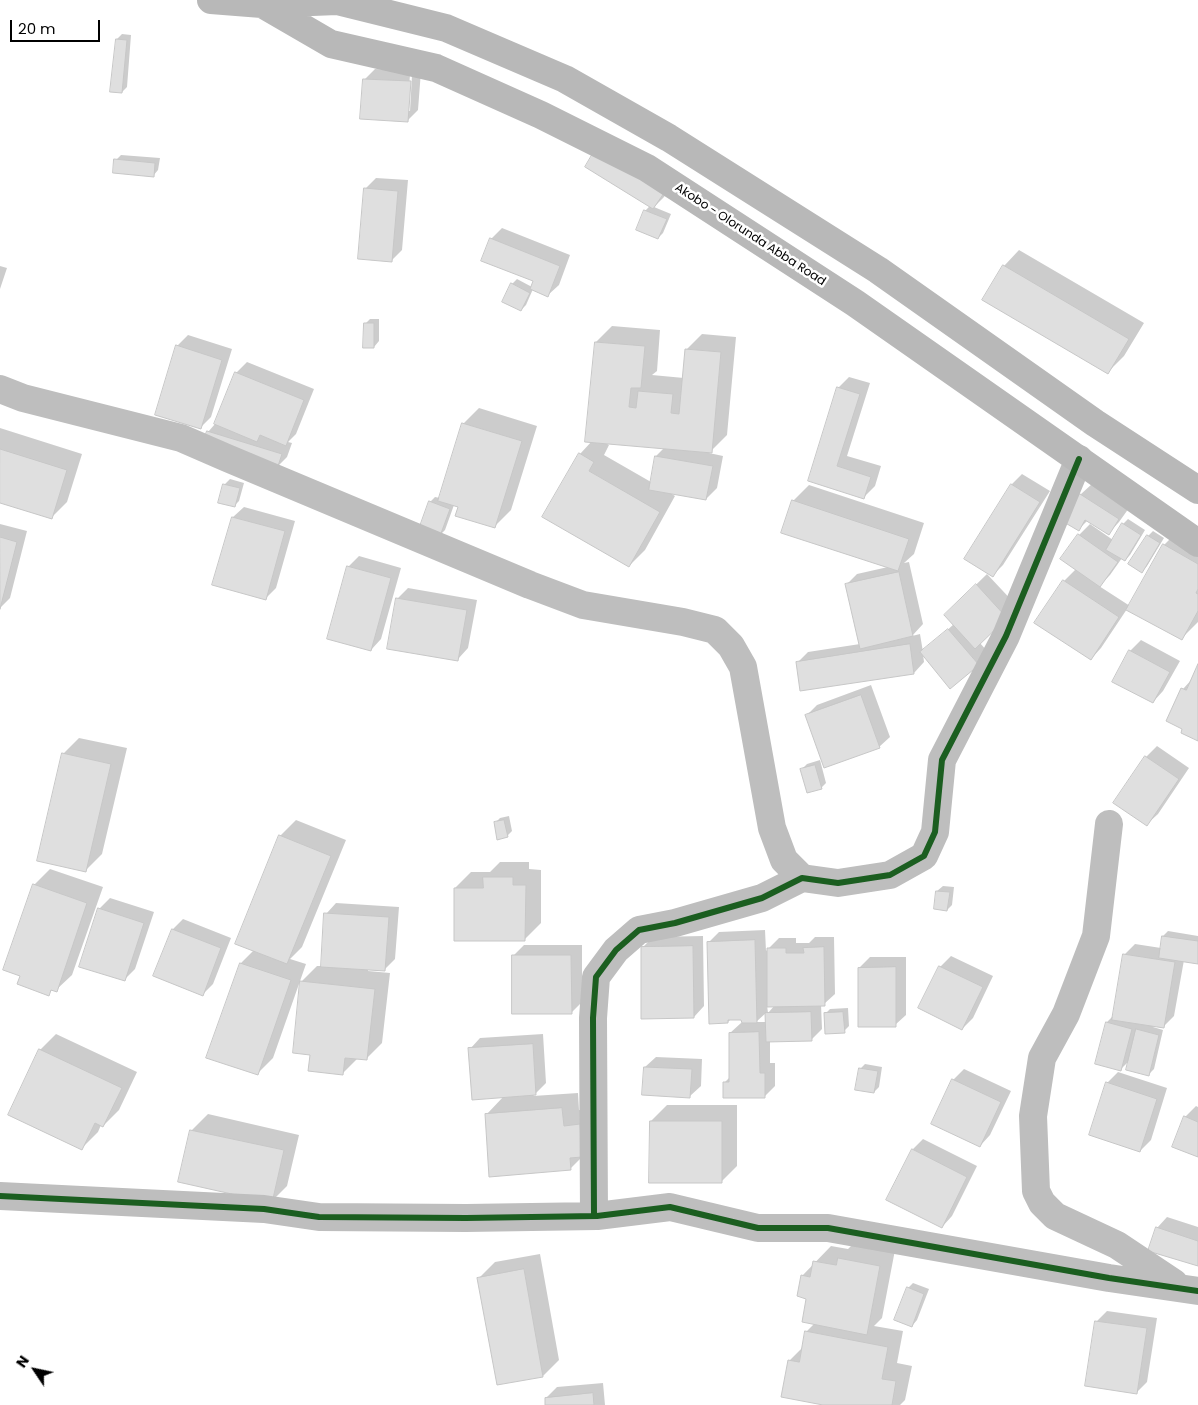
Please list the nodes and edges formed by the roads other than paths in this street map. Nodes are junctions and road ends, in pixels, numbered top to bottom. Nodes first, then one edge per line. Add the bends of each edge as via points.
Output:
1 (210, 0) edge
2 (262, 4) junction
3 (1017, 369) junction
4 (0, 389) edge
5 (997, 402) junction
6 (1079, 460) junction
7 (1198, 490) edge
8 (1198, 543) edge
9 (1109, 824) dead end
10 (802, 878) junction
11 (0, 1196) edge
12 (594, 1216) junction
13 (1189, 1289) edge

1 - 2 main road, Akobo - Olorunda Abba Road
2 - 3 main road, Akobo - Olorunda Abba Road via 346,3 446,28 565,79 669,138 878,270
2 - 5 main road, Akobo - Olorunda Abba Road via 331,44 436,68 541,114 647,168 855,303
3 - 5 main road
3 - 7 main road, Akobo - Olorunda Abba Road
4 - 10 street via 23,398 181,438 583,605 715,630 731,646 742,667 772,828 784,860
5 - 6 main road, Akobo - Olorunda Abba Road
6 - 8 main road, Akobo - Olorunda Abba Road
6 - 10 street via 1006,636 942,760 935,832 924,856 890,875 838,883
9 - 13 street via 1096,936 1066,1014 1042,1058 1033,1116 1036,1192 1055,1216 1117,1245
10 - 12 street via 762,898 639,930 616,950 596,978 593,1018
11 - 12 street via 264,1209 319,1217
12 - 13 street via 670,1207 758,1228 828,1228

